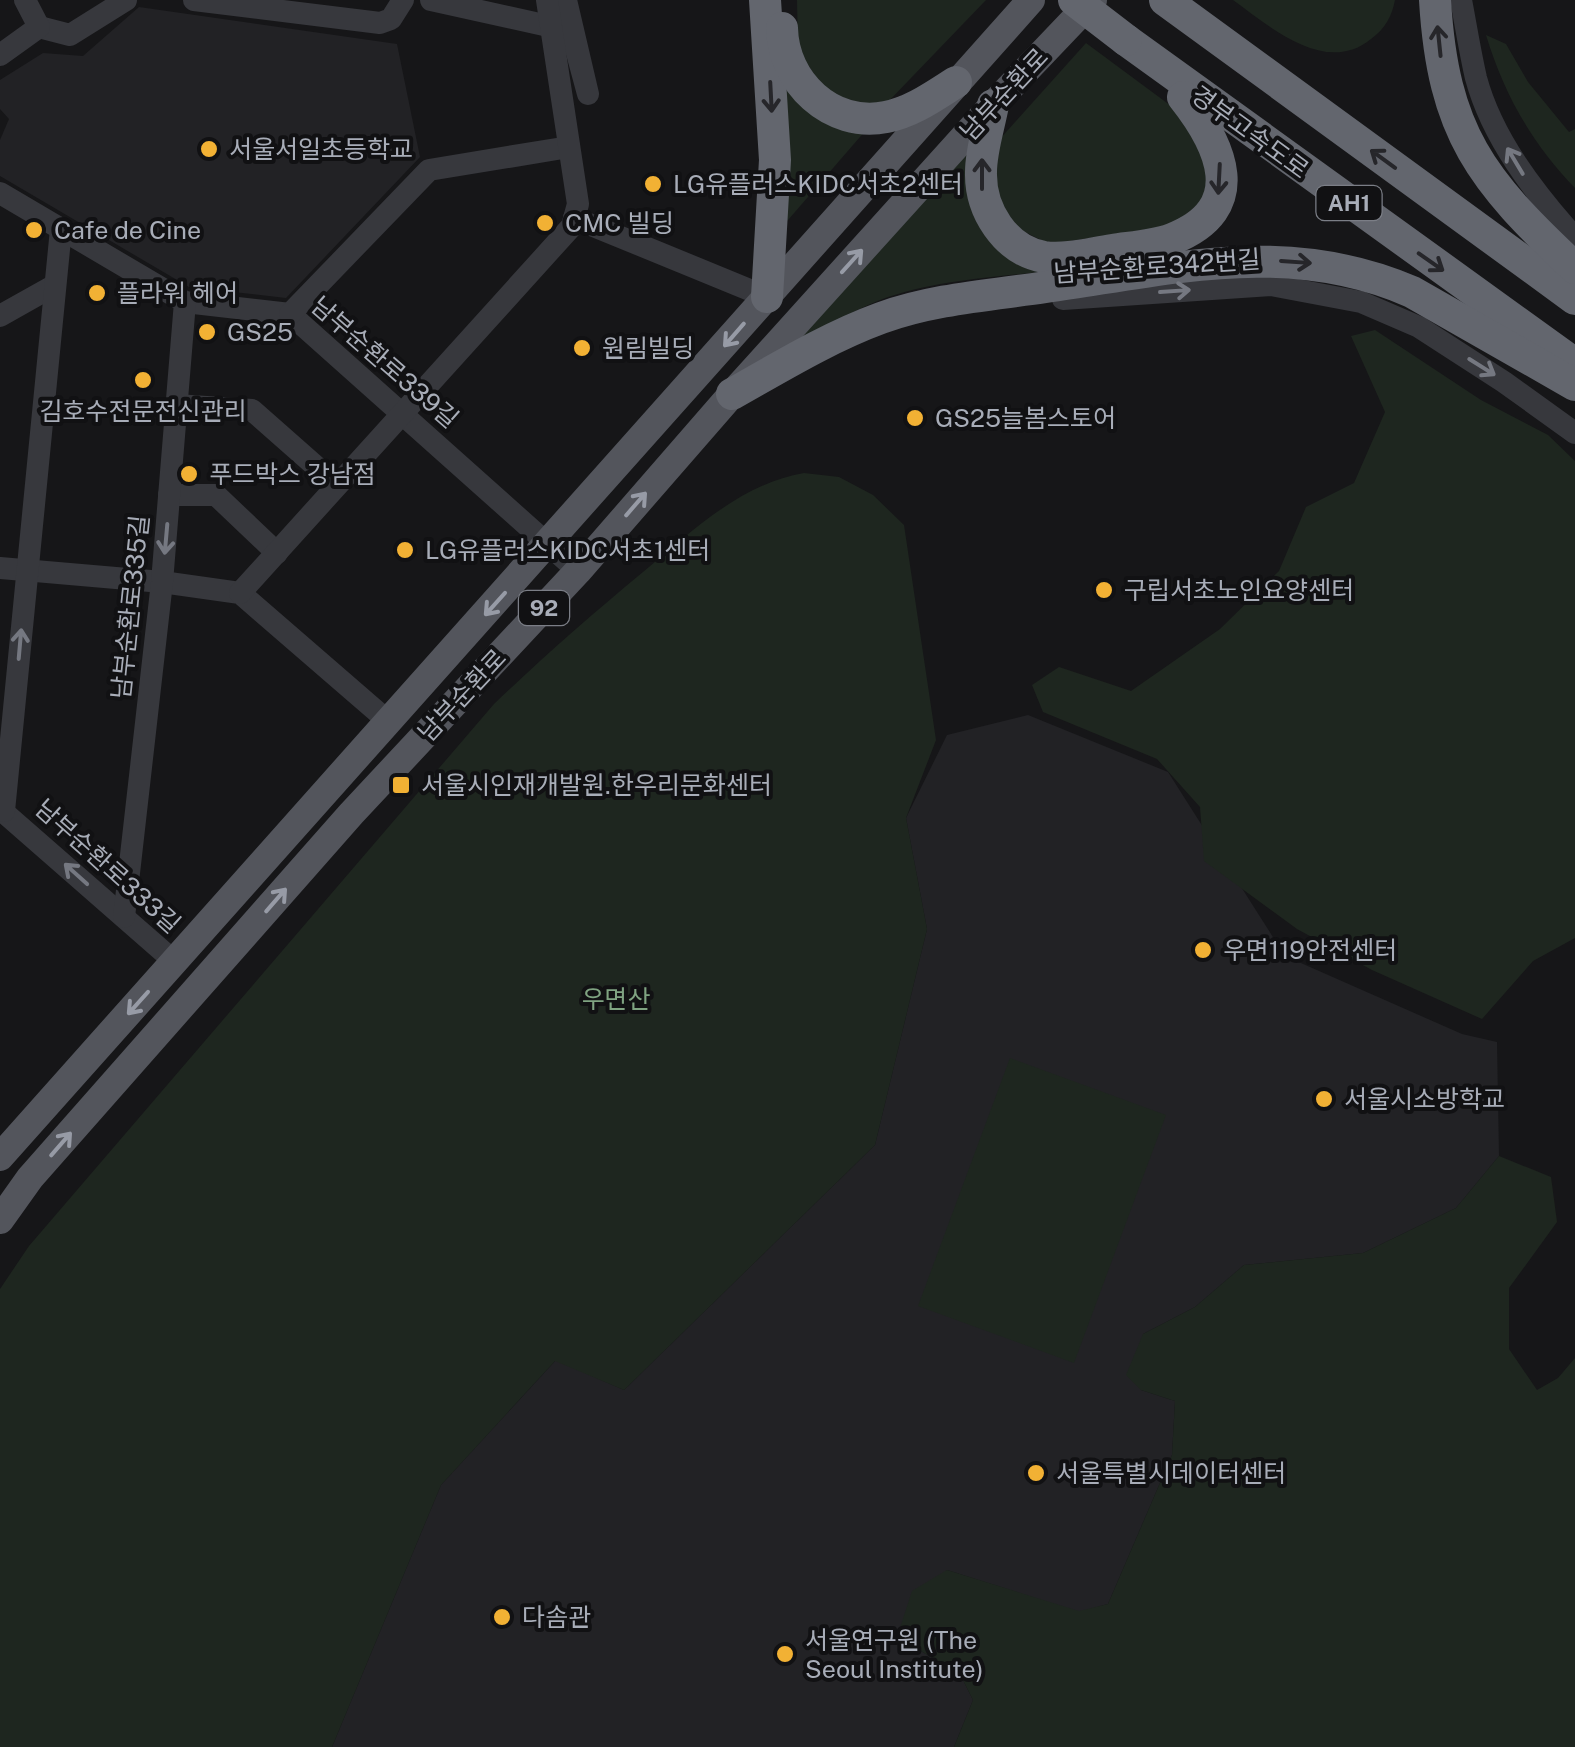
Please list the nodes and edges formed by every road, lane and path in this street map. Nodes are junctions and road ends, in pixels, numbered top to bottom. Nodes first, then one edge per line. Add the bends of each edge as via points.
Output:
1 (25, 0) edge
2 (126, 0) edge
3 (194, 0) edge
4 (403, 0) edge
5 (431, 0) edge
6 (546, 0) edge
7 (566, 0) edge
8 (765, 0) edge
9 (783, 0) edge
10 (1030, 0) edge
11 (1074, 0) edge
12 (1093, 0) edge
13 (1165, 0) edge
14 (1436, 0) edge
15 (1461, 0) edge
16 (39, 26) junction
17 (551, 28) junction
18 (0, 55) edge
19 (1158, 66) junction
20 (956, 82) junction
21 (993, 105) junction
22 (569, 147) junction
23 (0, 194) edge
24 (574, 218) junction
25 (61, 230) junction
26 (1575, 238) edge
27 (1575, 268) edge
28 (55, 284) junction
29 (767, 298) junction
30 (1575, 298) edge
31 (184, 302) junction
32 (290, 314) junction
33 (0, 316) edge
34 (884, 317) junction
35 (1575, 364) edge
36 (1575, 385) edge
37 (732, 394) junction
38 (176, 405) junction
39 (401, 412) junction
40 (1575, 433) edge
41 (338, 484) junction
42 (169, 495) junction
43 (549, 544) junction
44 (276, 553) junction
45 (0, 568) edge
46 (27, 571) junction
47 (578, 571) junction
48 (162, 582) junction
49 (240, 594) junction
50 (389, 722) junction
51 (2, 810) edge
52 (124, 917) junction
53 (175, 962) junction
54 (0, 1156) edge
55 (0, 1220) edge

1 - 16 street
2 - 16 street via 70,35
3 - 4 street via 380,23
5 - 17 street
6 - 17 street
7 - 17 street via 588,94 571,31
8 -> 29 highway via 775,160
9 - 20 highway via 782,39 790,66 808,92 836,112 888,117
10 - 20 main road, 남부순환로 / 92
11 - 19 highway, 경부고속도로 / AH1, bridge
12 - 21 main road, 남부순환로 / 92
30 -> 13 highway, AH1
27 -> 14 highway via 1520,216 1467,142 1442,70
26 -> 15 street via 1508,152 1477,81
16 - 18 street
17 - 22 street
19 -> 21 highway via 1209,132 1222,171 1217,200 1205,218 1159,243 1048,257 1011,241 988,209 981,183
19 -> 35 highway, 경부고속도로 / AH1
20 - 29 main road, 남부순환로 / 92
37 -> 21 main road, 남부순환로 / 92
22 - 24 street
22 - 32 street via 429,170
23 - 25 street, 남부순환로339길
24 - 29 street
24 - 39 street
25 - 28 street, 남부순환로333길
25 - 31 street, 남부순환로339길
28 - 33 street
28 - 46 street, 남부순환로333길
29 -> 43 main road, 남부순환로 / 92
31 - 32 street, 남부순환로339길
31 - 38 street, 남부순환로335길
32 - 39 street, 남부순환로339길
34 -> 36 highway via 1217,262 1287,260 1386,280
34 - 37 highway
34 -> 40 street, 남부순환로342번길 via 1271,285 1361,302 1419,328
47 -> 37 main road, 남부순환로 / 92
38 - 41 street via 252,410
38 - 42 street, 남부순환로335길
39 - 41 street
39 - 43 street, 남부순환로339길
41 - 44 street
42 - 44 street via 216,496
42 -> 48 street, 남부순환로335길
43 - 47 street, 남부순환로339길
43 -> 50 main road, 남부순환로 / 92
44 - 49 street
45 - 46 street
46 - 48 street
51 -> 46 street, 남부순환로333길
55 -> 47 main road, 남부순환로 / 92 via 338,829
48 - 49 street
48 - 52 street, 남부순환로335길
49 - 50 street
50 - 53 main road, 남부순환로 / 92
52 -> 51 street, 남부순환로333길
52 - 53 street, 남부순환로333길
53 -> 54 main road, 남부순환로 / 92

